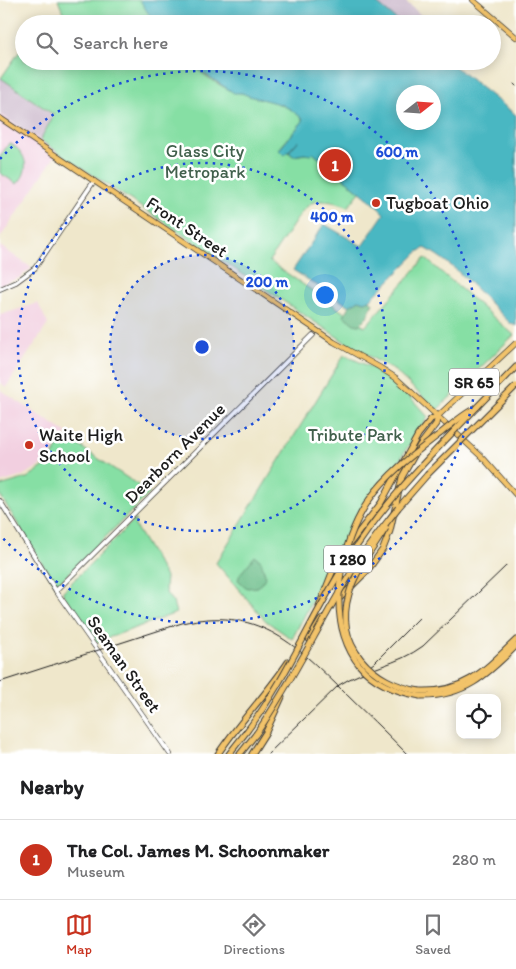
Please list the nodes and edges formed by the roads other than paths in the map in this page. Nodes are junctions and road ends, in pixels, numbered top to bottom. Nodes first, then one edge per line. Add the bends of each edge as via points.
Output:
1 (473, 0) edge
2 (490, 15) edge
3 (501, 24) edge
4 (516, 37) edge
5 (0, 118) edge
6 (94, 181) junction
7 (0, 289) edge
8 (313, 335) dead end
9 (516, 343) edge
10 (516, 367) edge
11 (516, 386) edge
12 (477, 407) junction
13 (438, 416) junction
14 (516, 495) edge
15 (0, 501) edge
16 (398, 508) junction
17 (56, 591) junction
18 (516, 640) edge
19 (516, 646) edge
20 (420, 694) junction
21 (170, 754) edge
22 (218, 754) edge
23 (229, 754) edge
24 (240, 754) edge
25 (252, 754) edge

1 - 2 main road
3 - 4 main road
5 - 6 main road, Front Street
6 - 7 street via 35,268
6 - 13 main road, Front Street via 334,342 396,378
8 - 17 street, Dearborn Avenue
9 - 13 main road, SR 65
10 - 12 highway, I 280
11 - 16 highway, I 280, bridge
12 - 20 highway, bridge via 433,439 380,486 361,514 345,552 338,595 340,618 352,654 360,667 385,686
12 - 23 highway, I 280, bridge via 404,484 365,533 331,586 267,705
13 - 14 main road, Front Street / SR 65 via 484,458
13 - 22 highway, bridge via 418,435 381,502 337,560 317,609 276,681
13 - 25 highway, bridge via 402,477 383,549 368,570 327,611 309,639 269,727
15 - 17 street, Seaman Street
16 - 20 highway, bridge via 356,576 349,593 345,619 354,648 375,675
16 - 24 highway, I 280, bridge via 349,575 275,705
17 - 21 street, Seaman Street
18 - 20 highway via 486,670 468,681
19 - 20 highway via 491,671 468,686 442,694

